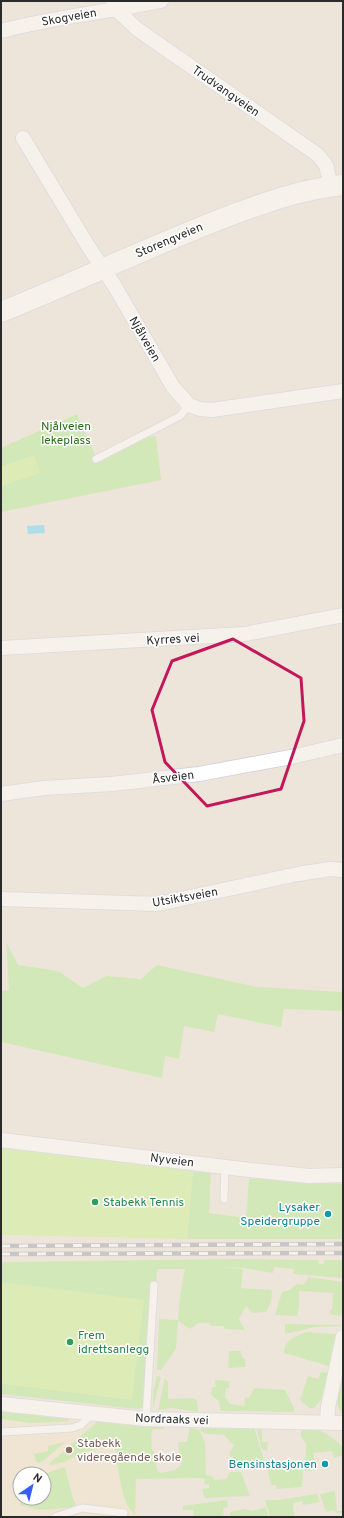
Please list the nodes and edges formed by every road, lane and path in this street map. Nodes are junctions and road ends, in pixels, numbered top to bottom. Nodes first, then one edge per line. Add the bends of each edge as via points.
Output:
1 (160, 1) edge
2 (115, 5) edge
3 (1, 31) edge
4 (23, 138) dead end
5 (337, 186) edge
6 (103, 268) junction
7 (1, 312) edge
8 (343, 391) edge
9 (189, 405) junction
10 (96, 459) dead end
11 (343, 615) edge
12 (1, 648) edge
13 (343, 745) edge
14 (1, 794) edge
15 (343, 870) edge
16 (1, 899) edge
17 (1, 1140) edge
18 (225, 1167) junction
19 (343, 1175) edge
20 (224, 1199) dead end
21 (154, 1285) dead end
22 (343, 1337) edge
23 (1, 1404) edge
24 (92, 1414) junction
25 (146, 1419) junction
26 (327, 1422) junction
27 (343, 1423) edge
28 (1, 1432) edge
29 (124, 1513) dead end
30 (55, 1517) edge

1 - 2 street, Skogveien
2 - 3 street, Skogveien via 89,13
2 - 5 street, Trudvangveien via 137,29 318,155
4 - 6 street, Njålveien
5 - 6 main road, Storengveien via 307,190 252,207
6 - 7 main road, Storengveien
6 - 9 street, Njålveien via 173,387
8 - 9 street via 212,410
9 - 10 lane via 180,416
11 - 12 street, Kyrres vei via 244,634
13 - 14 street, Åsveien via 199,774
15 - 16 street, Utsiktsveien via 330,869 298,874 158,904
17 - 18 street, Nyveien
18 - 19 street, Nyveien via 309,1176
18 - 20 lane
21 - 25 lane
22 - 26 street
23 - 24 street, Nordraaks vei
24 - 25 street, Nordraaks vei
24 - 28 lane via 81,1425 72,1428
25 - 26 street, Nordraaks vei
26 - 27 street, Nordraaks vei
29 - 30 lane via 82,1508

